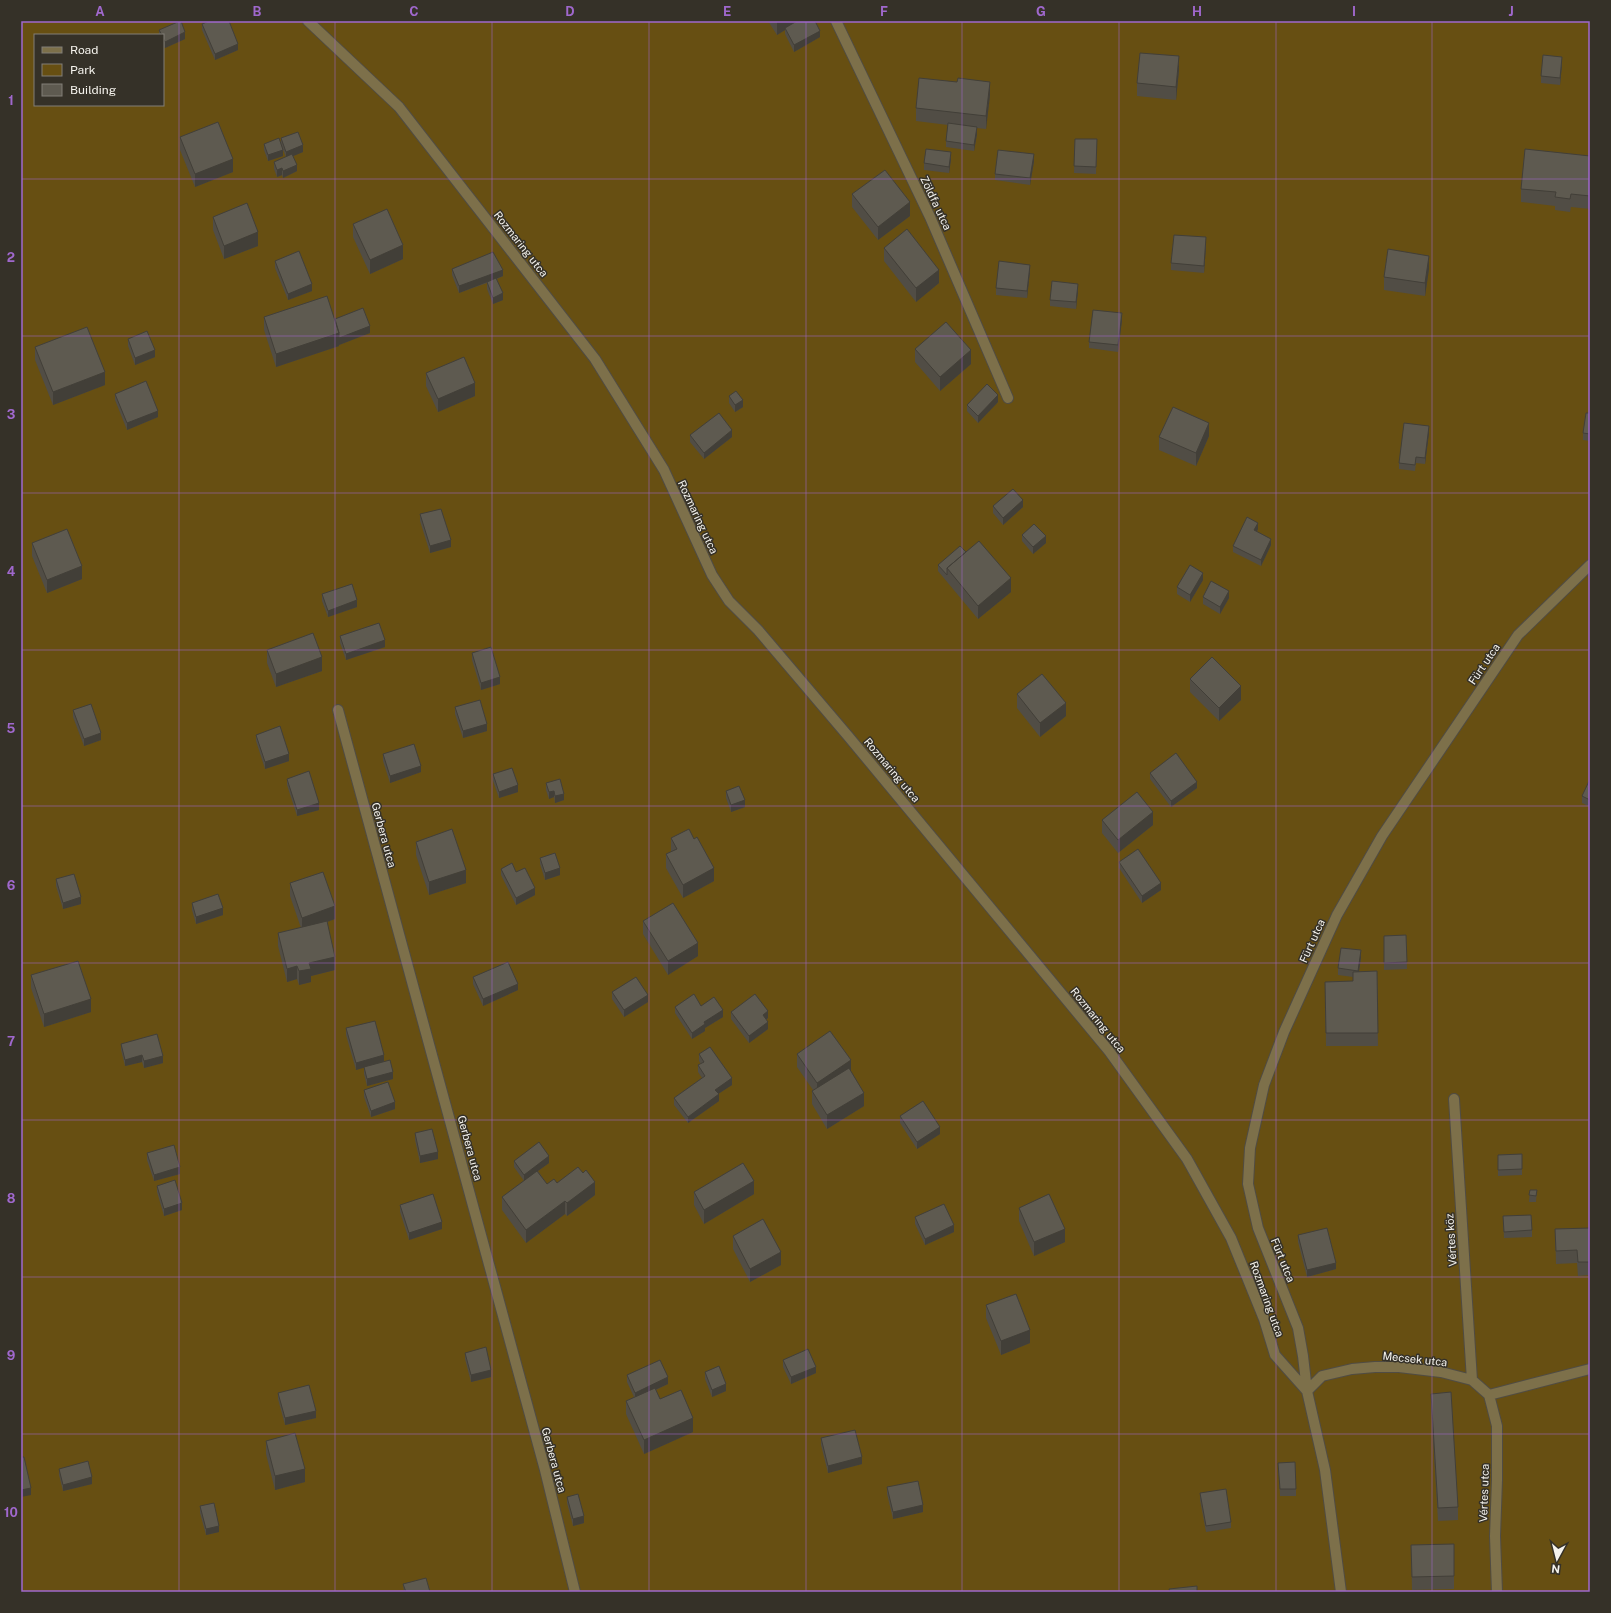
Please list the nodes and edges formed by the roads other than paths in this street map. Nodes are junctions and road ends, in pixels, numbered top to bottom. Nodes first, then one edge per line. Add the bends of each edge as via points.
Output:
1 (308, 21) edge
2 (836, 21) edge
3 (1008, 398) dead end
4 (1590, 564) edge
5 (338, 710) dead end
6 (1454, 1099) dead end
7 (1590, 1369) edge
8 (1472, 1380) junction
9 (1307, 1390) junction
10 (1489, 1395) junction
11 (575, 1592) edge
12 (1341, 1592) edge
13 (1497, 1592) edge

1 - 9 street, Rozmaring utca via 399,107 595,359 664,470 712,575 729,601 758,630 848,736 1109,1051 1187,1159 1231,1238 1264,1319 1275,1355
2 - 3 street, Zöldfa utca via 930,217
4 - 9 street, Fürt utca via 1518,635 1382,836 1337,915 1284,1032 1264,1084 1250,1148 1248,1184 1258,1228 1298,1328
5 - 11 street, Gerbera utca via 545,1470
6 - 8 street, Vértes köz
7 - 10 street
8 - 9 street, Mecsek utca via 1441,1372 1375,1366 1322,1376
8 - 10 street, Mecsek utca
9 - 12 street via 1324,1470
10 - 13 street, Vértes utca via 1497,1426 1494,1536

